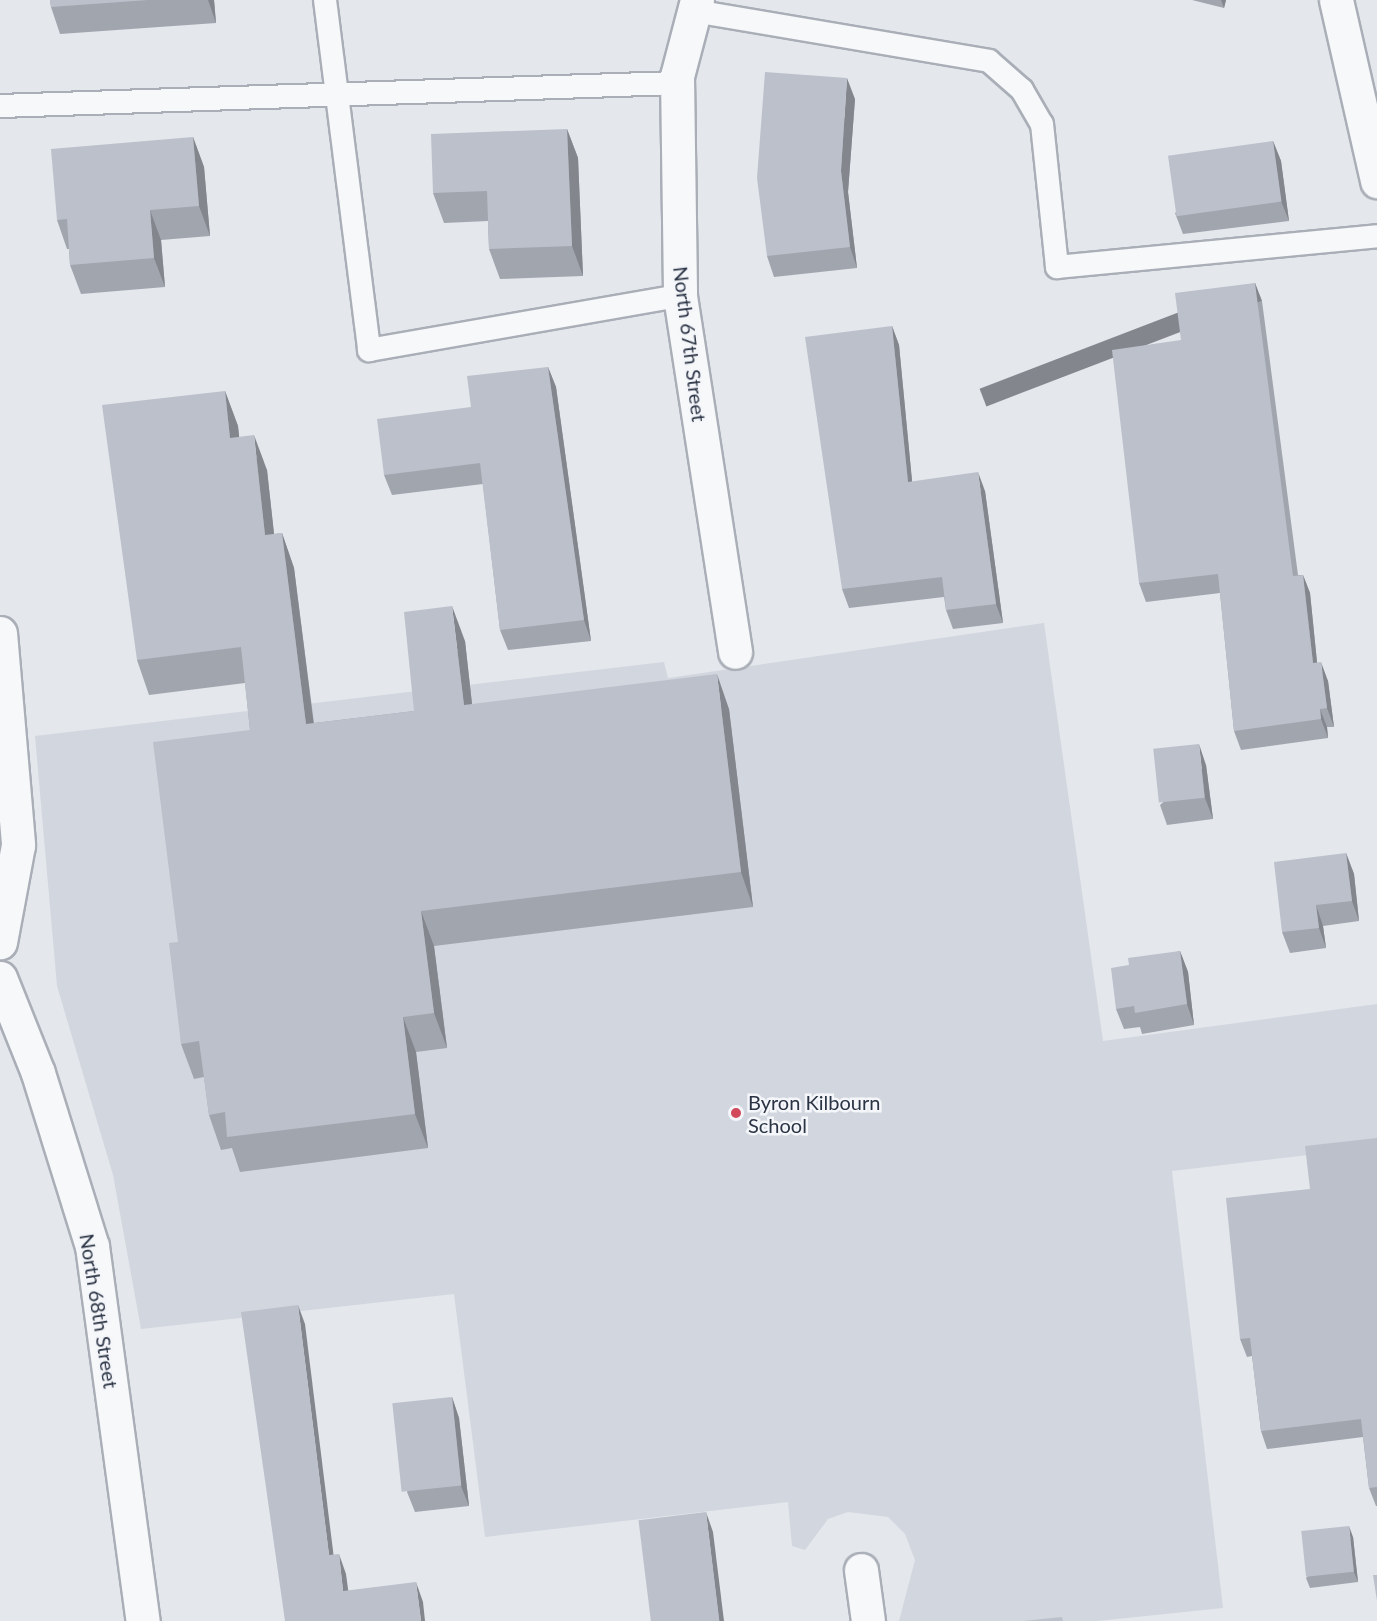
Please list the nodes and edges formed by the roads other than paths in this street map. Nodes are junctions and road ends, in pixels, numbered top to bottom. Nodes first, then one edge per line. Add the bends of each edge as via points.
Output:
1 (325, 0) edge
2 (1336, 0) edge
3 (695, 6) edge
4 (678, 82) junction
5 (336, 94) junction
6 (0, 106) edge
7 (1377, 181) edge
8 (1377, 236) edge
9 (680, 296) junction
10 (0, 633) edge
11 (735, 652) dead end
12 (0, 942) edge
13 (0, 978) edge
14 (861, 1570) dead end
15 (143, 1621) edge
16 (868, 1621) edge

1 - 5 lane
2 - 7 street
3 - 4 street, North 67th Street
3 - 8 lane via 989,61 1022,90 1042,124 1057,267
4 - 5 lane
4 - 9 street, North 67th Street
5 - 6 lane
5 - 9 lane via 369,350
9 - 11 street, North 67th Street
10 - 12 street via 18,845
13 - 15 street, North 68th Street via 38,1073 92,1246
14 - 16 street

